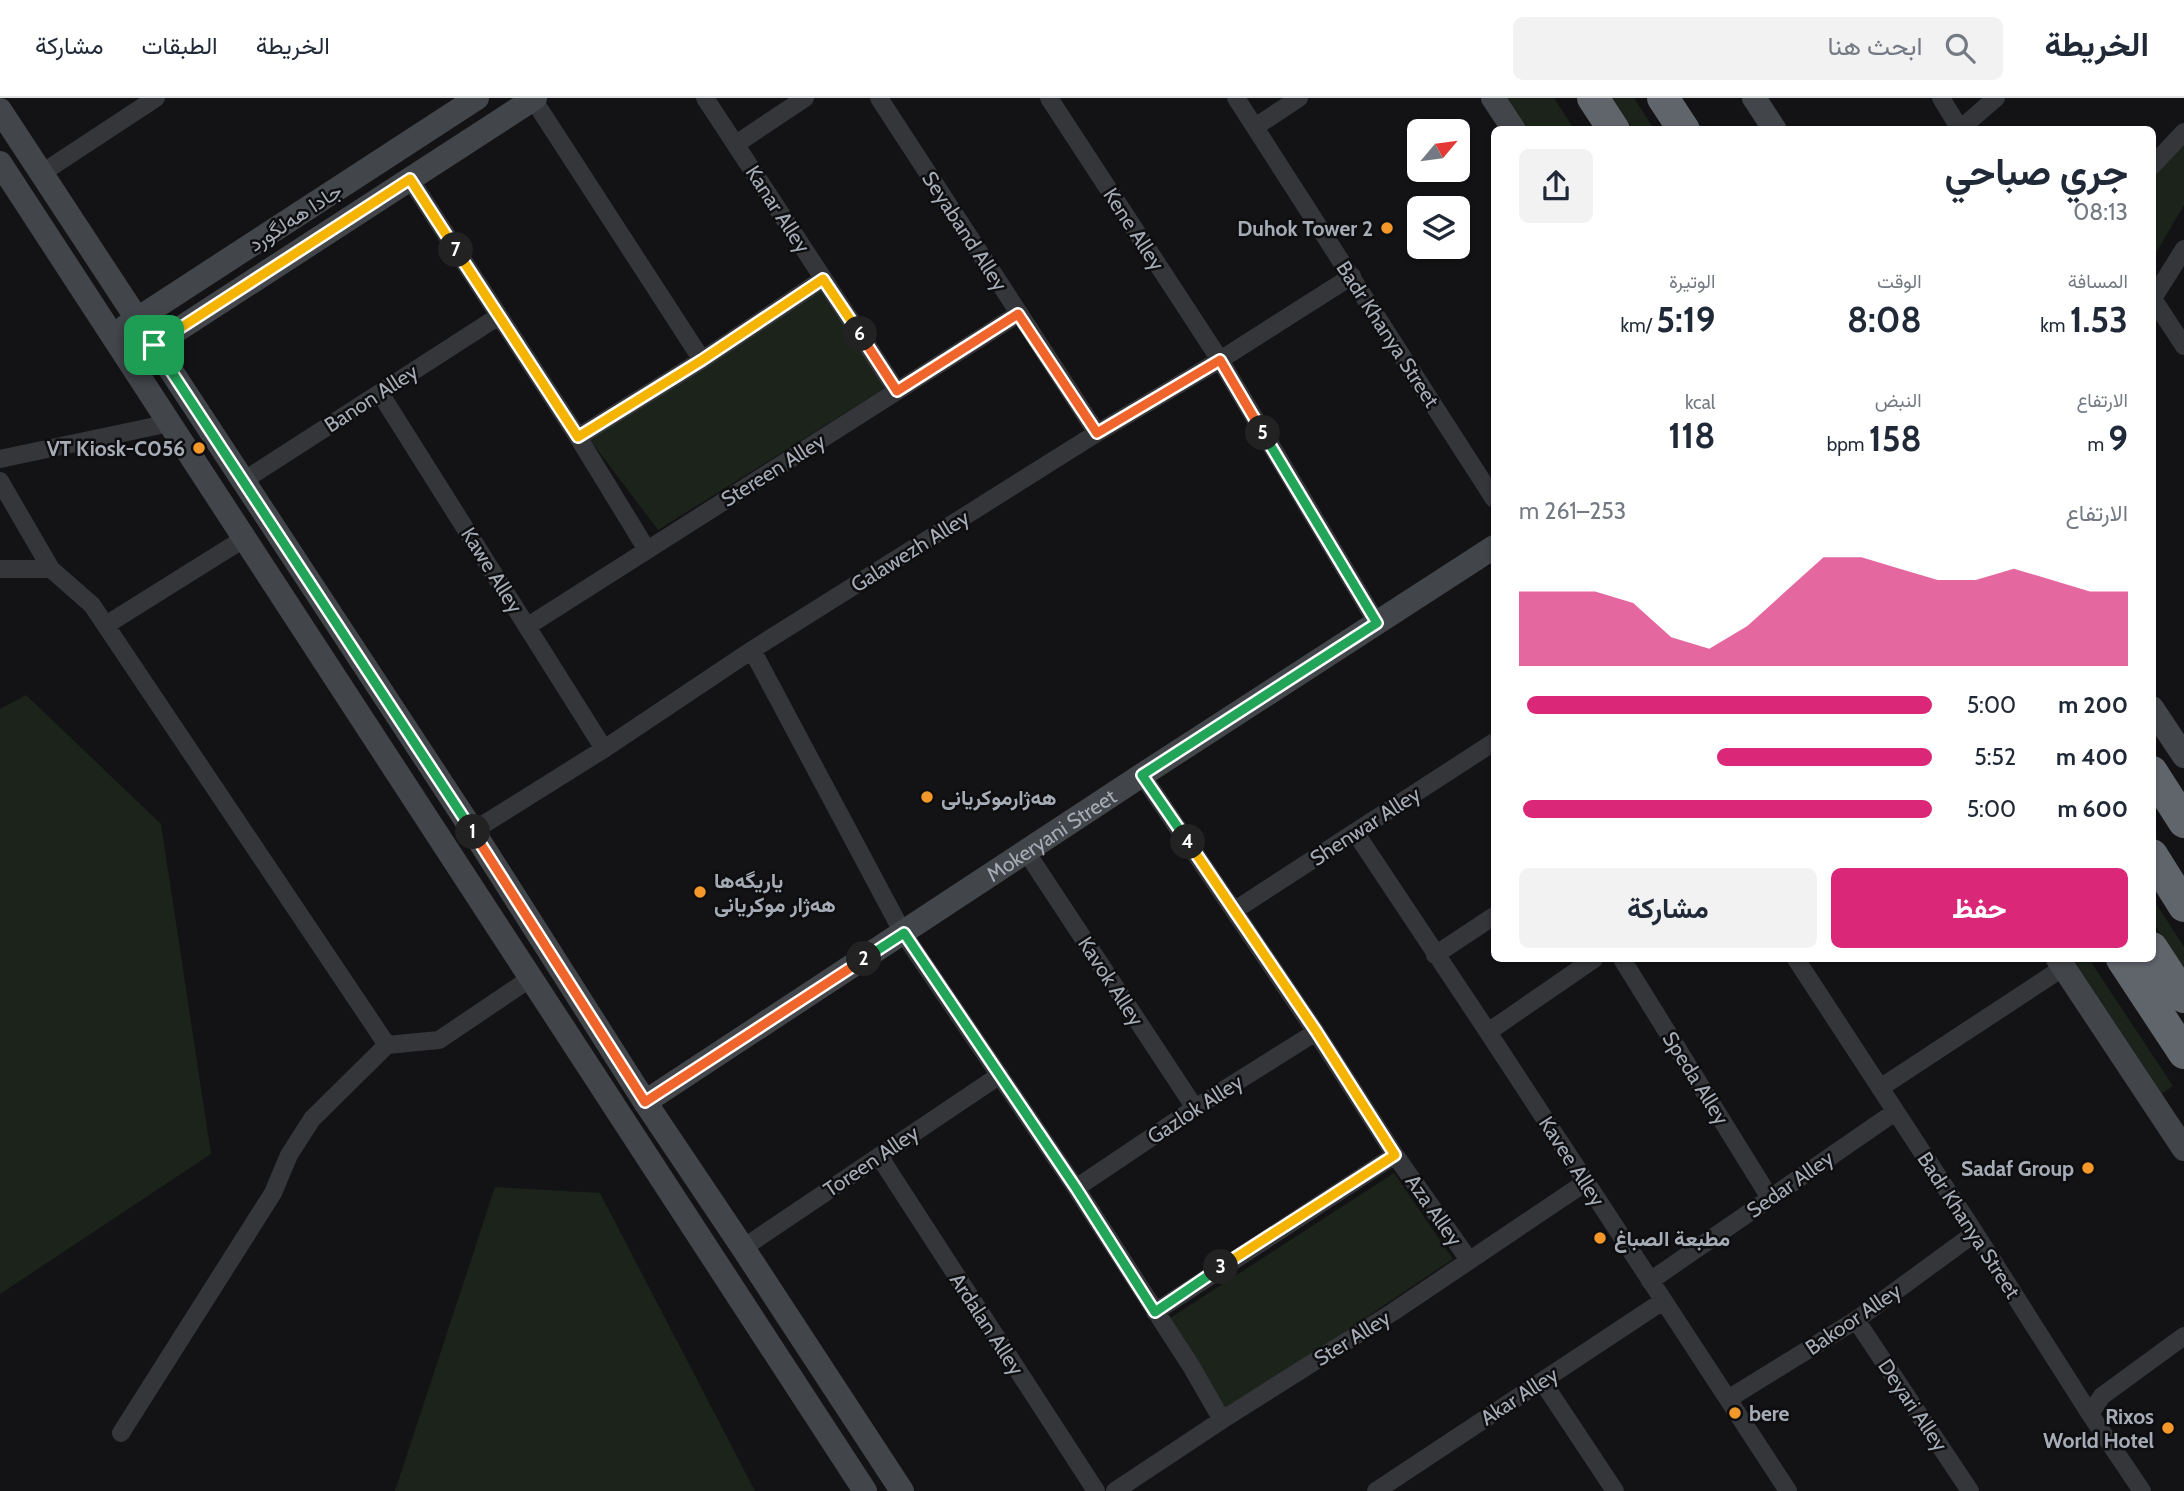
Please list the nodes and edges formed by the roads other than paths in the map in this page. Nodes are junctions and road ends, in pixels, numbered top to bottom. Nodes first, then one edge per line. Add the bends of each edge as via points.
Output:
1 (156, 98) edge
2 (705, 98) edge
3 (805, 98) edge
4 (879, 98) edge
5 (1049, 98) edge
6 (1236, 98) edge
7 (1299, 98) edge
8 (1493, 98) edge
9 (1593, 98) edge
10 (1663, 98) edge
11 (1754, 98) edge
12 (1941, 98) edge
13 (1996, 98) edge
14 (534, 99) edge
15 (465, 101) edge
16 (0, 110) edge
17 (1511, 126) edge
18 (1611, 126) edge
19 (1681, 126) edge
20 (1772, 126) edge
21 (1957, 126) edge
22 (1963, 126) edge
23 (1255, 127) junction
24 (2184, 132) edge
25 (736, 144) junction
26 (2156, 162) edge
27 (0, 163) edge
28 (42, 173) junction
29 (410, 179) junction
30 (2184, 249) edge
31 (1352, 276) junction
32 (823, 279) junction
33 (2156, 294) edge
34 (2156, 304) edge
35 (1018, 314) junction
36 (499, 316) junction
37 (137, 319) junction
38 (113, 335) junction
39 (154, 345) junction
40 (2184, 346) edge
41 (702, 360) junction
42 (1220, 360) junction
43 (130, 361) junction
44 (897, 391) junction
45 (380, 393) junction
46 (170, 423) junction
47 (1097, 433) junction
48 (578, 437) junction
49 (0, 459) edge
50 (0, 481) edge
51 (243, 481) junction
52 (1491, 494) edge
53 (245, 538) junction
54 (1491, 549) edge
55 (647, 550) junction
56 (0, 569) edge
57 (51, 569) junction
58 (1377, 623) junction
59 (106, 625) junction
60 (528, 626) junction
61 (752, 650) junction
62 (2156, 714) edge
63 (1491, 744) edge
64 (604, 749) junction
65 (2184, 756) edge
66 (1142, 775) junction
67 (2156, 778) edge
68 (2184, 822) edge
69 (472, 831) junction
70 (1355, 832) junction
71 (1027, 853) junction
72 (2156, 861) edge
73 (2184, 906) edge
74 (1235, 910) junction
75 (1491, 918) edge
76 (904, 933) junction
77 (2156, 954) edge
78 (1435, 955) junction
79 (1590, 962) edge
80 (1624, 962) edge
81 (1798, 962) edge
82 (2124, 962) edge
83 (2061, 963) edge
84 (531, 978) junction
85 (2184, 997) edge
86 (1316, 1031) junction
87 (1488, 1031) junction
88 (387, 1045) junction
89 (2184, 1053) edge
90 (1000, 1075) junction
91 (1880, 1088) junction
92 (645, 1102) junction
93 (1195, 1108) junction
94 (1895, 1112) junction
95 (2184, 1149) edge
96 (1395, 1155) junction
97 (879, 1156) junction
98 (1586, 1182) junction
99 (1076, 1188) junction
100 (1770, 1198) junction
101 (1975, 1233) junction
102 (743, 1248) junction
103 (1469, 1260) junction
104 (1650, 1281) junction
105 (1663, 1301) junction
106 (1155, 1312) junction
107 (1856, 1320) junction
108 (2184, 1336) edge
109 (1542, 1381) junction
110 (1728, 1399) junction
111 (2090, 1414) junction
112 (1222, 1420) junction
113 (121, 1433) dead end
114 (865, 1491) edge
115 (902, 1491) edge
116 (1096, 1491) edge
117 (1115, 1491) edge
118 (1376, 1491) edge
119 (1615, 1491) edge
120 (1788, 1491) edge
121 (1970, 1491) edge
122 (2143, 1491) edge

1 - 28 street
2 - 25 street, Kanar Alley
3 - 25 street
4 - 35 street, Seyaband Alley
5 - 42 street, Kene Alley
6 - 23 street, Badr Khanya Street
7 - 23 street
8 - 17 main road
9 - 18 highway
10 - 19 highway
11 - 20 main road
12 - 21 street
13 - 22 street
14 - 29 main road, جادا هەلگورد
14 - 41 street
15 - 37 main road, جادا هەلگورد
16 - 28 main road
23 - 31 street, Badr Khanya Street
24 - 26 street
25 - 32 street, Kanar Alley
27 - 38 main road
28 - 37 main road
29 - 36 street
29 - 39 main road, جادا هەلگورد
30 - 33 street
31 - 42 street, Galawezh Alley
31 - 52 street, Badr Khanya Street
32 - 41 street
32 - 44 street, Kanar Alley
34 - 40 street
35 - 44 street, Stereen Alley
35 - 47 street, Seyaband Alley
36 - 45 street, Banon Alley
36 - 48 street
37 - 38 main road, جادا هەلگورد
37 - 39 main road
38 - 43 main road
39 - 43 main road, جادا هەلگورد
39 - 51 main road
41 - 48 street
42 - 47 street, Galawezh Alley
42 - 58 street, Kene Alley
43 - 46 main road
44 - 55 street, Stereen Alley
45 - 51 street, Banon Alley
45 - 60 street, Kawe Alley
46 - 49 street
46 - 53 main road
47 - 61 street, Galawezh Alley
48 - 55 street
50 - 57 street
51 - 69 main road
53 - 59 street
53 - 84 main road
54 - 58 main road, Mokeryani Street
55 - 60 street, Stereen Alley
56 - 57 street
57 - 59 street via 92,605
58 - 66 main road, Mokeryani Street
59 - 88 street
60 - 64 street, Kawe Alley
61 - 64 street, Galawezh Alley
61 - 76 street
62 - 65 main road
63 - 70 street, Shenwar Alley
64 - 69 street, Galawezh Alley
66 - 71 main road, Mokeryani Street
66 - 74 street, Aza Alley
67 - 68 highway
69 - 92 main road
70 - 74 street, Shenwar Alley
70 - 78 street, Kavee Alley
71 - 76 main road, Mokeryani Street
71 - 93 street, Kavok Alley
72 - 73 highway
74 - 86 street, Aza Alley
75 - 78 street
76 - 90 street
76 - 92 main road, Mokeryani Street
77 - 85 highway
78 - 87 street, Kavee Alley
79 - 87 street
80 - 100 street, Speda Alley
81 - 91 street, Badr Khanya Street
82 - 89 highway
83 - 91 street
83 - 95 main road
84 - 88 street via 439,1040
84 - 114 main road
86 - 93 street, Gazlok Alley
86 - 96 street, Aza Alley
87 - 98 street, Kavee Alley
88 - 113 street via 312,1119 289,1155 273,1193
90 - 97 street, Toreen Alley
90 - 99 street
91 - 94 street, Badr Khanya Street
92 - 102 main road
93 - 99 street, Gazlok Alley
94 - 100 street, Sedar Alley
94 - 101 street, Badr Khanya Street
96 - 103 street, Aza Alley
96 - 106 street
97 - 102 street, Toreen Alley
97 - 116 street, Ardalan Alley
98 - 103 street, Ster Alley
98 - 104 street, Kavee Alley
99 - 106 street
100 - 104 street, Sedar Alley
101 - 107 street, Bakoor Alley
101 - 111 street, Badr Khanya Street
102 - 115 main road
103 - 112 street, Ster Alley
104 - 105 street, Kavee Alley
105 - 109 street, Akar Alley
105 - 110 street, Kavee Alley
106 - 112 street
107 - 110 street, Bakoor Alley
107 - 121 street, Deyari Alley
108 - 111 street via 2102,1396
109 - 118 street, Akar Alley
109 - 119 street
110 - 120 street, Kavee Alley
111 - 122 street, Badr Khanya Street
112 - 117 street, Ster Alley

